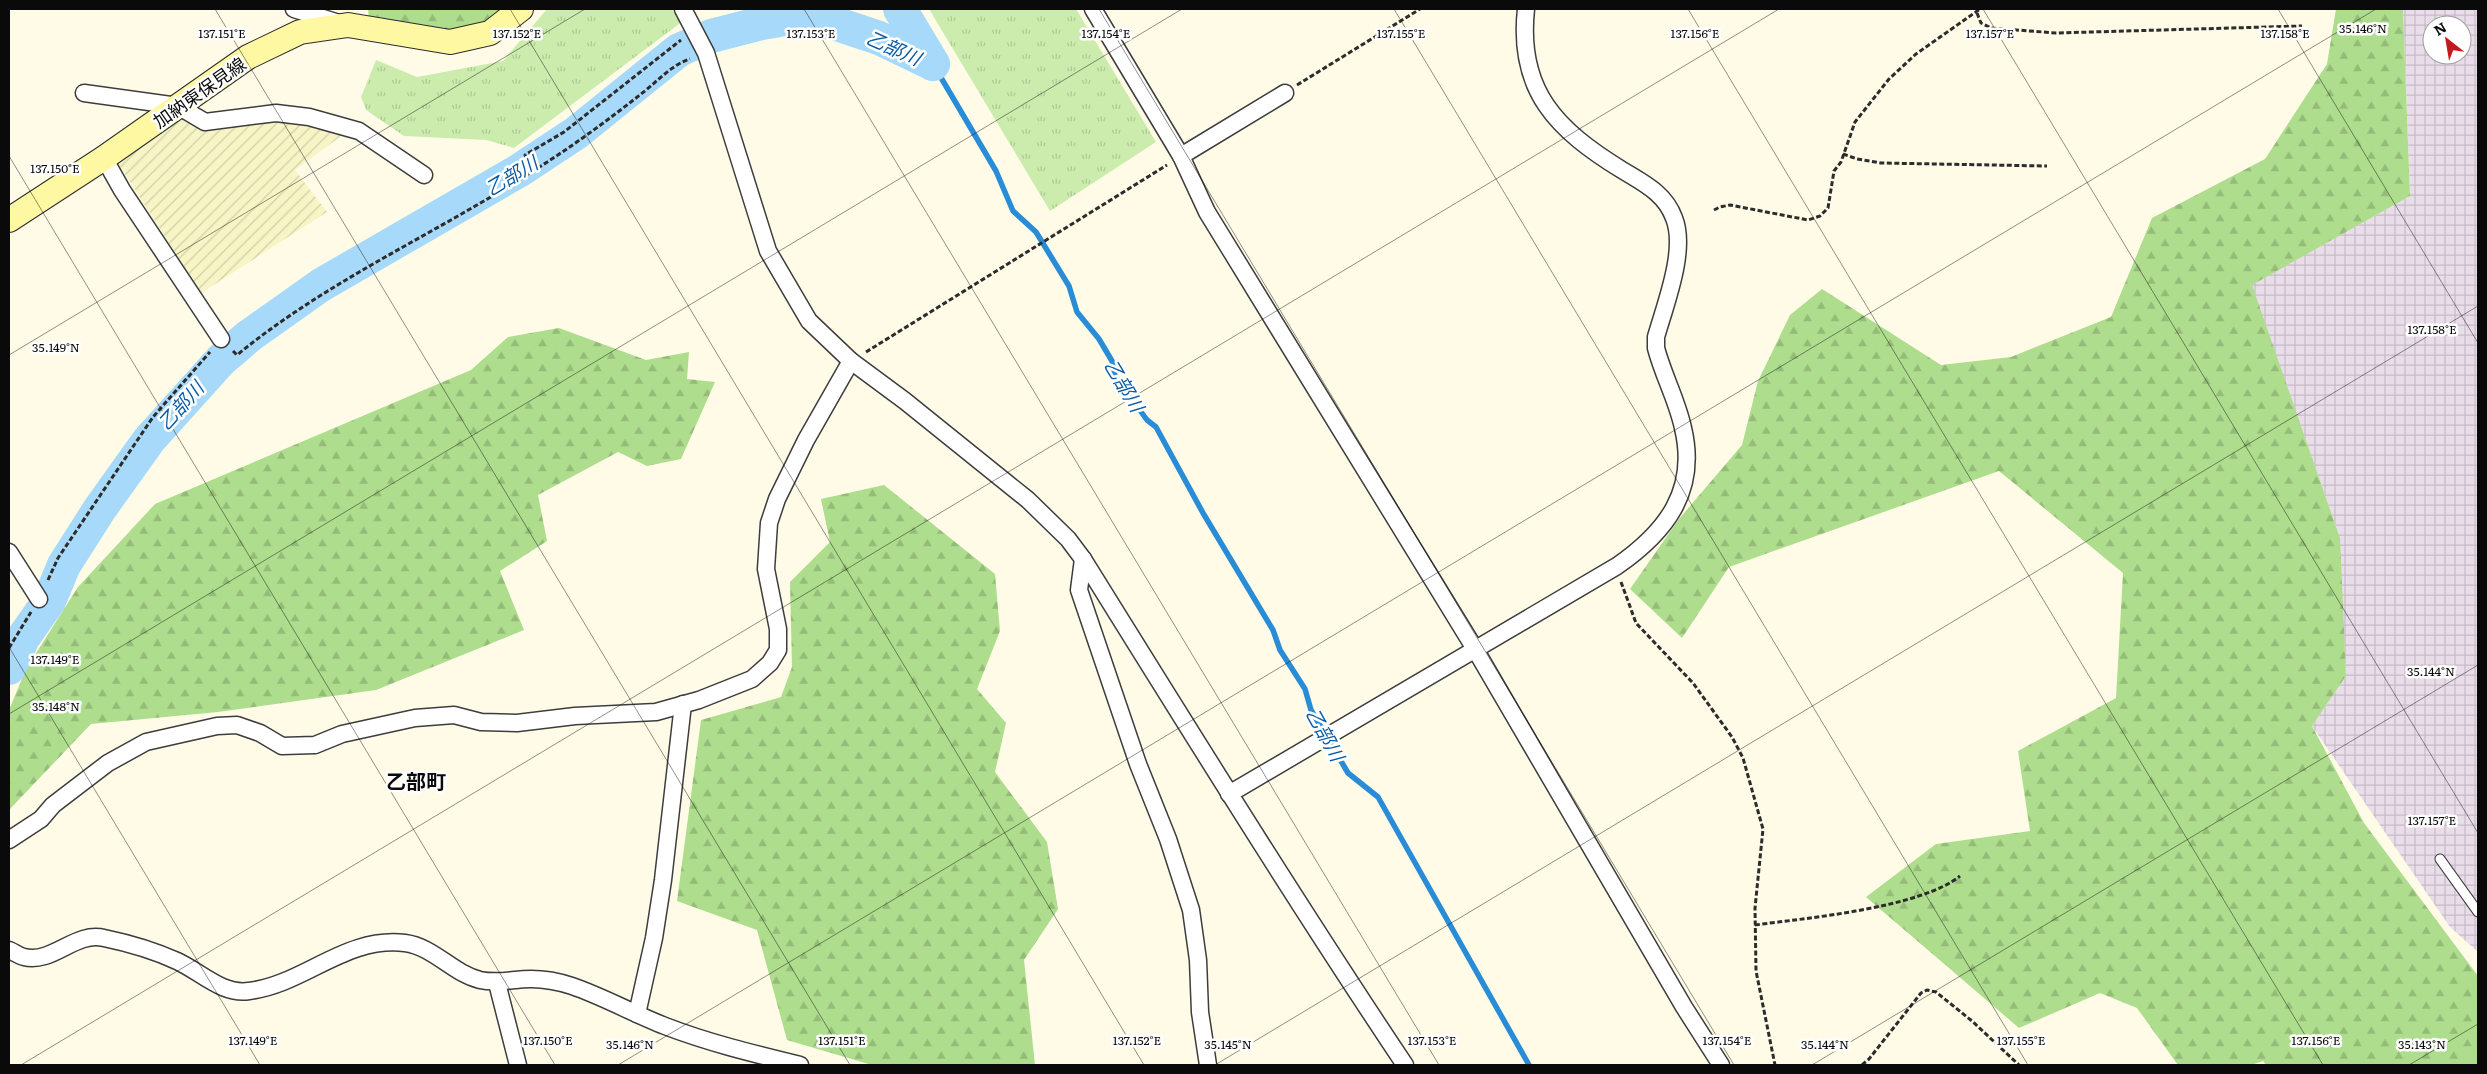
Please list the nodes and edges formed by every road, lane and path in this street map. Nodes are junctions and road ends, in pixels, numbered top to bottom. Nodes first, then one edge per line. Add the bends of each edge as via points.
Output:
1 (294, 9) edge
2 (521, 9) edge
3 (683, 9) edge
4 (1093, 9) edge
5 (1420, 9) edge
6 (1526, 9) edge
7 (1980, 9) edge
8 (1977, 13) junction
9 (348, 25) junction
10 (2302, 26) dead end
11 (696, 29) junction
12 (706, 54) junction
13 (84, 93) dead end
14 (1285, 93) joint
15 (178, 106) junction
16 (1843, 154) junction
17 (1181, 156) junction
18 (104, 158) junction
19 (2047, 166) dead end
20 (534, 170) junction
21 (424, 175) dead end
22 (1714, 210) dead end
23 (9, 220) edge
24 (221, 339) joint
25 (237, 355) dead end
26 (851, 361) junction
27 (9, 552) edge
28 (1083, 559) junction
29 (1617, 566) junction
30 (39, 599) junction
31 (9, 648) edge
32 (1474, 649) junction
33 (682, 704) junction
34 (1229, 794) junction
35 (9, 840) edge
36 (2440, 859) dead end
37 (1960, 876) dead end
38 (2478, 912) edge
39 (1755, 925) junction
40 (9, 950) edge
41 (497, 983) junction
42 (637, 1014) junction
43 (518, 1065) edge
44 (800, 1065) edge
45 (1208, 1065) edge
46 (1405, 1065) edge
47 (1721, 1065) edge
48 (1775, 1065) edge
49 (1862, 1065) edge
50 (2019, 1065) edge

1 - 9 street
2 - 9 main road, 加納東保見線 via 490,33 450,42
3 - 11 street
4 - 17 street
5 - 14 path
6 - 29 street via 1526,52 1549,111 1592,152 1650,186 1664,200 1675,219 1677,260 1656,337 1656,348 1683,428 1687,471 1683,489 1653,537
7 - 8 path
8 - 10 path via 1981,23 1991,28 2056,33
8 - 16 path via 1916,54 1889,79 1855,122
9 - 15 main road, 加納東保見線 via 300,32 248,57
11 - 12 street
11 - 20 path via 564,132 525,155
12 - 20 path via 674,67 641,95
12 - 26 street via 768,251 809,321
13 - 15 street
14 - 17 street
15 - 18 main road, 加納東保見線
15 - 21 street via 205,122 276,113 309,117 360,131
16 - 19 path via 1881,163
16 - 22 path via 1842,162 1834,171 1828,208 1820,216 1808,220 1730,205
17 - 26 path
17 - 32 street via 1206,212
18 - 23 main road, 加納東保見線
18 - 24 street
20 - 25 path via 308,302
24 - 30 path via 142,431 58,558
26 - 28 street via 1028,500 1068,539
26 - 33 street via 806,440 769,523 766,569 778,630 778,650 770,663 752,679
27 - 30 street
28 - 34 street
28 - 45 street via 1079,590 1191,910
29 - 32 street
29 - 39 path via 1636,623 1693,683 1744,758 1762,829
30 - 31 path
32 - 34 street
32 - 47 street via 1664,974
33 - 35 street via 656,712 517,723 481,722 454,715 415,718 342,734 315,745 282,746 237,725 217,726 146,742 108,763 53,805 41,819
33 - 42 street via 664,880
34 - 46 street via 1312,927
36 - 38 lane
37 - 39 path via 1948,884 1903,901
39 - 48 path via 1756,972
40 - 41 street via 25,958 51,954 80,939 102,937 175,960 238,992 269,987 340,953 390,942 419,946 470,977
41 - 42 street via 532,979 571,986
41 - 43 street
42 - 44 street via 729,1047
49 - 50 path via 1921,992 1927,990 1936,992 1972,1021

